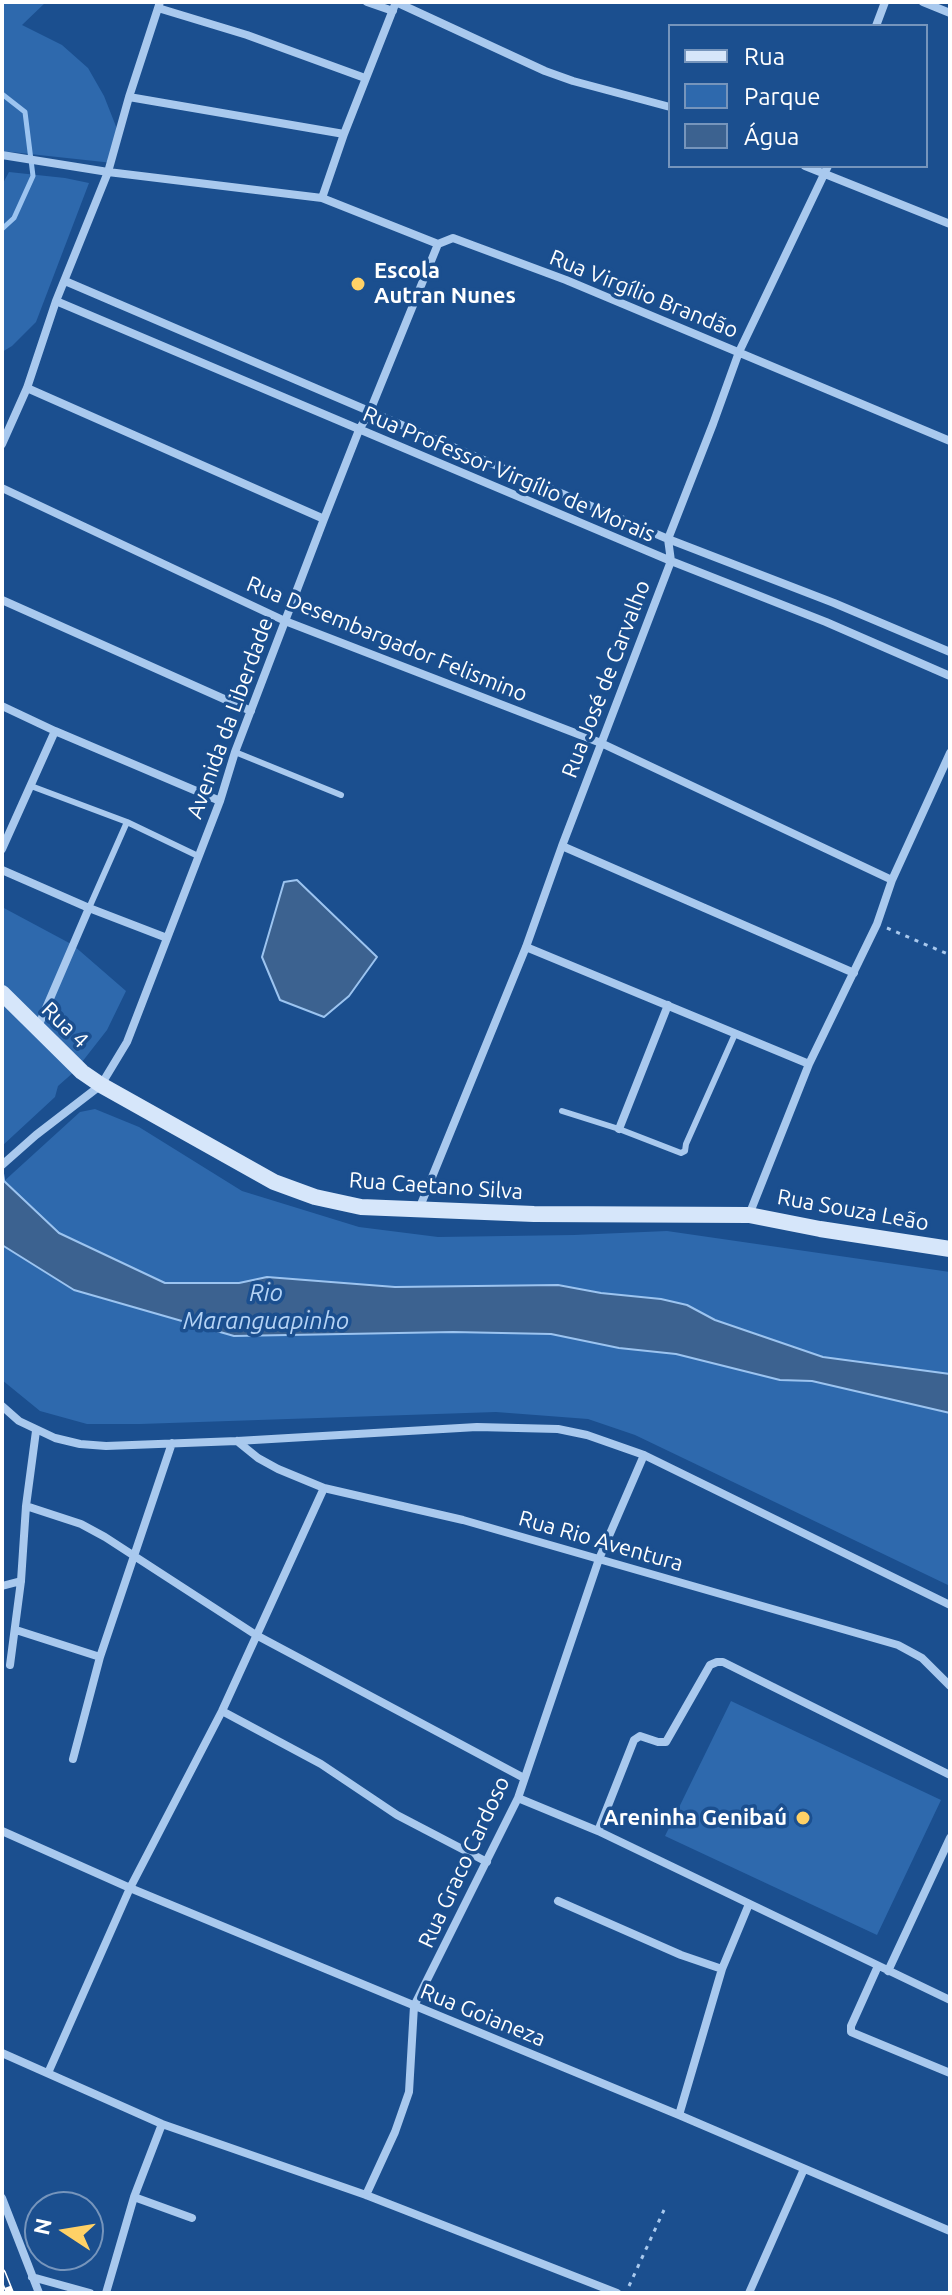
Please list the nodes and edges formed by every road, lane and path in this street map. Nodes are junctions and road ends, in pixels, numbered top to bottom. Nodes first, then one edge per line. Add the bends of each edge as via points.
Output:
1 (367, 2) edge
2 (885, 2) edge
3 (923, 2) edge
4 (159, 5) edge
5 (395, 5) edge
6 (950, 13) edge
7 (877, 24) edge
8 (365, 78) junction
9 (129, 97) junction
10 (668, 106) edge
11 (344, 134) junction
12 (4, 155) edge
13 (826, 170) edge
14 (108, 172) junction
15 (322, 198) junction
16 (950, 224) edge
17 (438, 244) junction
18 (65, 281) junction
19 (56, 301) junction
20 (739, 352) junction
21 (27, 388) junction
22 (370, 411) junction
23 (359, 430) junction
24 (950, 441) edge
25 (2, 444) edge
26 (507, 470) junction
27 (2, 488) edge
28 (498, 488) junction
29 (324, 519) junction
30 (668, 539) junction
31 (671, 561) junction
32 (2, 600) edge
33 (834, 603) junction
34 (285, 621) junction
35 (826, 622) junction
36 (950, 652) edge
37 (950, 676) edge
38 (2, 706) edge
39 (251, 711) junction
40 (55, 731) junction
41 (601, 743) junction
42 (235, 752) junction
43 (950, 753) edge
44 (31, 786) junction
45 (341, 795) dead end
46 (220, 801) junction
47 (127, 822) junction
48 (562, 846) junction
49 (2, 849) edge
50 (198, 856) junction
51 (2, 870) edge
52 (892, 880) junction
53 (89, 908) junction
54 (877, 924) junction
55 (167, 938) junction
56 (526, 947) junction
57 (950, 955) edge
58 (854, 973) junction
59 (2, 993) edge
60 (668, 1005) junction
61 (37, 1029) junction
62 (735, 1034) junction
63 (809, 1064) junction
64 (101, 1085) junction
65 (562, 1111) dead end
66 (619, 1129) junction
67 (2, 1165) edge
68 (419, 1209) junction
69 (749, 1215) junction
70 (950, 1249) edge
71 (2, 1406) edge
72 (36, 1431) junction
73 (237, 1441) junction
74 (172, 1443) junction
75 (644, 1455) junction
76 (324, 1488) junction
77 (26, 1506) junction
78 (135, 1556) junction
79 (599, 1559) junction
80 (21, 1581) junction
81 (2, 1586) edge
82 (950, 1605) edge
83 (16, 1630) junction
84 (256, 1635) junction
85 (100, 1657) junction
86 (10, 1665) dead end
87 (950, 1686) edge
88 (222, 1711) junction
89 (73, 1759) dead end
90 (950, 1775) edge
91 (524, 1778) junction
92 (518, 1798) junction
93 (2, 1831) edge
94 (598, 1831) junction
95 (950, 1838) edge
96 (487, 1862) junction
97 (130, 1888) junction
98 (558, 1901) dead end
99 (749, 1904) junction
100 (878, 1966) junction
101 (722, 1969) junction
102 (888, 1971) junction
103 (950, 2000) edge
104 (414, 2006) junction
105 (2, 2053) edge
106 (48, 2073) junction
107 (950, 2073) edge
108 (679, 2115) junction
109 (162, 2124) junction
110 (804, 2169) junction
111 (366, 2195) junction
112 (134, 2197) junction
113 (2, 2198) edge
114 (664, 2210) dead end
115 (192, 2218) dead end
116 (950, 2231) edge
117 (32, 2277) junction
118 (39, 2293) edge
119 (90, 2293) edge
120 (106, 2293) edge
121 (617, 2293) edge
122 (625, 2293) edge
123 (749, 2293) edge

1 - 5 street
2 - 7 street
3 - 6 street
4 - 8 street
4 - 9 street
5 - 8 street
5 - 10 street via 545,71
8 - 11 street
9 - 11 street
9 - 14 street
11 - 15 street
12 - 14 street, Rua Virgílio Brandão
13 - 16 street
13 - 20 street, Rua José de Carvalho
14 - 15 street, Rua Virgílio Brandão
14 - 18 street
15 - 17 street, Rua Virgílio Brandão
17 - 20 street, Rua Virgílio Brandão via 453,238
17 - 22 street, Avenida da Liberdade
18 - 19 street
18 - 22 street, Rua Professor Virgílio de Morais
19 - 21 street
19 - 23 street, Rua Professor Virgílio de Morais
20 - 24 street, Rua Virgílio Brandão
20 - 30 street, Rua José de Carvalho
21 - 25 street
21 - 29 street
22 - 23 street, Avenida da Liberdade
22 - 26 street, Rua Professor Virgílio de Morais
23 - 28 street, Rua Professor Virgílio de Morais
23 - 29 street, Avenida da Liberdade
26 - 28 street
26 - 30 street, Rua Professor Virgílio de Morais
27 - 34 street, Rua Desembargador Felismino
28 - 31 street, Rua Professor Virgílio de Morais
29 - 34 street, Avenida da Liberdade
30 - 31 street, Rua José de Carvalho
30 - 33 street, Rua Professor Virgílio de Morais
31 - 35 street, Rua Professor Virgílio de Morais
31 - 41 street, Rua José de Carvalho
32 - 39 street
33 - 35 street
33 - 36 street, Rua Professor Virgílio de Morais
34 - 39 street, Avenida da Liberdade
34 - 41 street, Rua Desembargador Felismino
35 - 37 street, Rua Professor Virgílio de Morais
38 - 40 street
39 - 42 street, Avenida da Liberdade
40 - 44 street
40 - 46 street
41 - 48 street, Rua José de Carvalho
41 - 52 street, Rua Desembargador Felismino
42 - 45 lane
42 - 46 street, Avenida da Liberdade
43 - 52 street
44 - 47 lane
44 - 49 street
46 - 50 street, Avenida da Liberdade
47 - 50 lane
47 - 53 lane
48 - 56 street, Rua José de Carvalho
48 - 58 street
50 - 55 street, Avenida da Liberdade
51 - 53 street
52 - 54 street
53 - 55 street
53 - 61 street
54 - 57 path
54 - 58 street
55 - 64 street, Avenida da Liberdade via 127,1042
56 - 60 street
56 - 68 street, Rua José de Carvalho
58 - 63 street
59 - 61 main road, Rua 4
60 - 62 street
60 - 66 street
61 - 64 main road, Rua 4
62 - 63 street
62 - 66 lane via 685,1151
63 - 69 street
64 - 67 street, Avenida da Liberdade
64 - 68 main road, Rua Caetano Silva via 274,1182 361,1207
65 - 66 lane
68 - 69 main road, Rua Caetano Silva
69 - 70 main road, Rua Souza Leão
71 - 72 street
72 - 74 street via 80,1444
72 - 77 street
73 - 74 street
73 - 75 street via 532,1428 587,1435
73 - 76 street, Rua Rio Aventura via 278,1469
74 - 78 street
75 - 79 street, Rua Graco Cardoso
75 - 82 street
76 - 79 street, Rua Rio Aventura
76 - 84 street
77 - 78 street via 81,1524
77 - 80 street
78 - 84 street
78 - 85 street
79 - 87 street, Rua Rio Aventura via 898,1645 922,1658
79 - 91 street, Rua Graco Cardoso
80 - 81 street
80 - 83 street
83 - 85 street
83 - 86 street
84 - 88 street
84 - 91 street
85 - 89 street
88 - 96 street
88 - 97 street
90 - 94 street via 717,1662 710,1665 666,1742 640,1736 634,1740
91 - 92 street, Rua Graco Cardoso
92 - 94 street
92 - 96 street, Rua Graco Cardoso
93 - 97 street, Rua Goianeza
94 - 99 street
95 - 102 street
96 - 104 street, Rua Graco Cardoso
97 - 104 street, Rua Goianeza
97 - 106 street
98 - 101 street
99 - 100 street
99 - 101 street
100 - 102 street
100 - 107 street via 851,2032
101 - 108 street
102 - 103 street
104 - 108 street, Rua Goianeza
104 - 111 street, Rua Graco Cardoso via 409,2092
105 - 106 street
106 - 109 street
108 - 110 street, Rua Goianeza
109 - 111 street
109 - 112 street
110 - 116 street, Rua Goianeza
110 - 123 street
111 - 121 street
112 - 115 street
112 - 120 street
113 - 117 street
114 - 122 path
117 - 118 street
117 - 119 street

